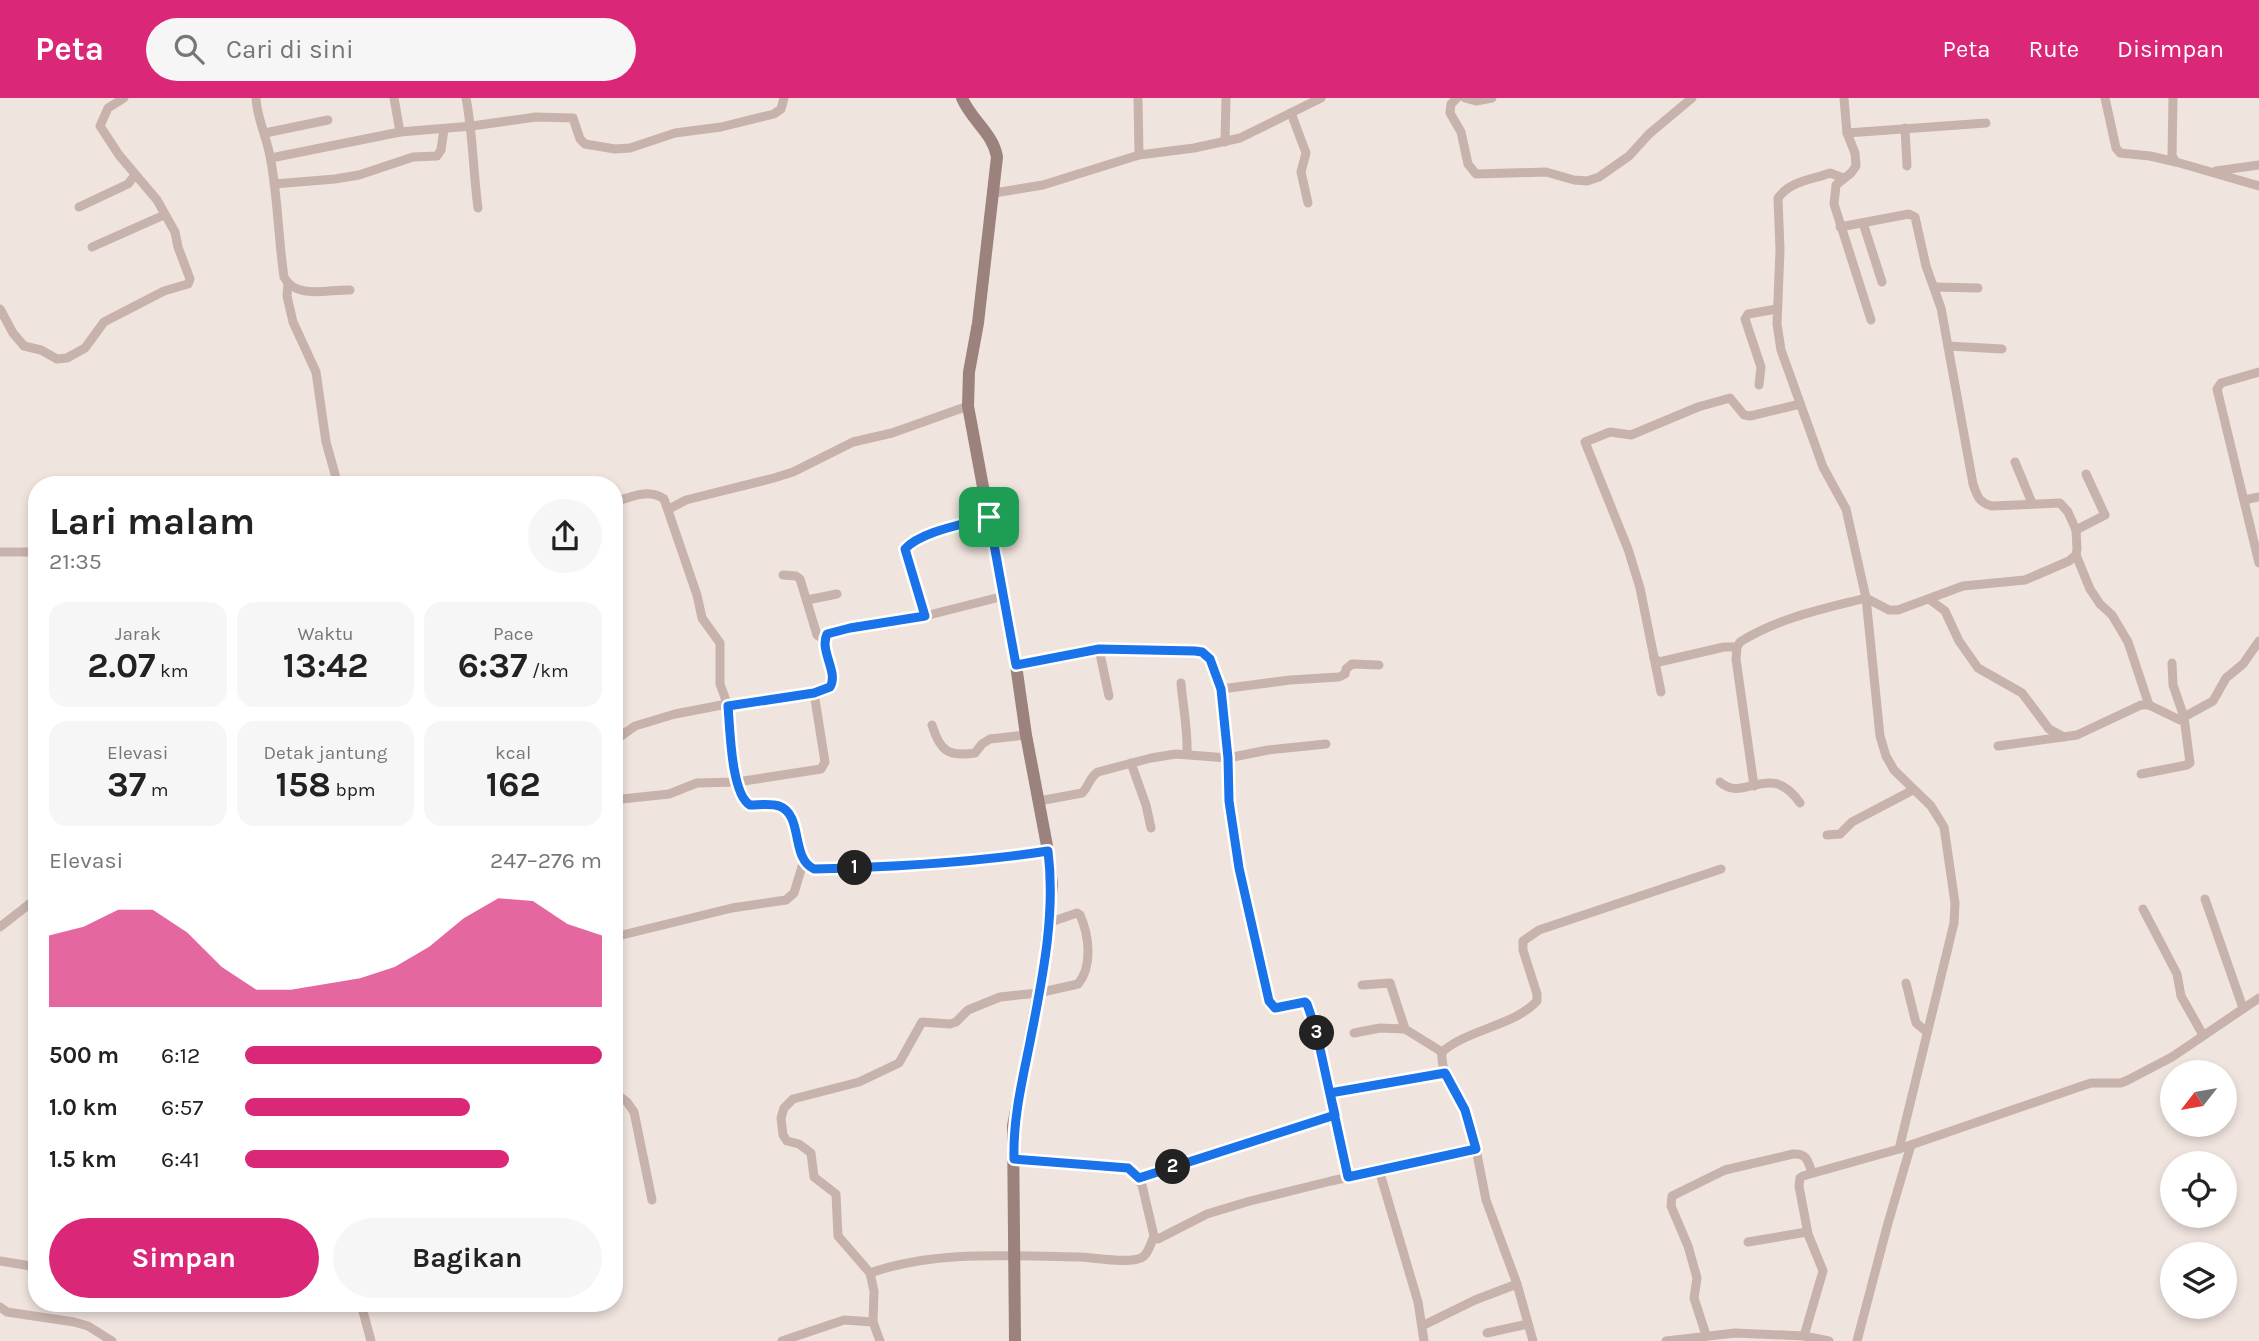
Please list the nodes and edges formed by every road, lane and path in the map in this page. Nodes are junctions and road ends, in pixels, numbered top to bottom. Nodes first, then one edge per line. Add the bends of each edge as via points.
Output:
1 (124, 98) edge
2 (256, 98) edge
3 (394, 98) edge
4 (466, 98) edge
5 (784, 98) edge
6 (962, 98) edge
7 (1138, 98) edge
8 (1226, 98) edge
9 (1321, 98) edge
10 (1457, 98) edge
11 (1465, 98) edge
12 (1492, 98) edge
13 (1692, 98) edge
14 (1844, 98) edge
15 (2105, 98) edge
16 (2173, 98) edge
17 (1291, 113) junction
18 (328, 120) dead end
19 (1986, 123) dead end
20 (472, 126) junction
21 (1905, 128) junction
22 (444, 129) junction
23 (400, 132) junction
24 (265, 133) junction
25 (1847, 133) junction
26 (1225, 142) junction
27 (1139, 155) junction
28 (271, 158) junction
29 (2176, 162) junction
30 (2259, 165) edge
31 (1907, 166) dead end
32 (2211, 171) junction
33 (135, 175) junction
34 (1843, 178) junction
35 (274, 184) junction
36 (2259, 186) edge
37 (994, 193) junction
38 (1308, 203) dead end
39 (79, 207) dead end
40 (478, 208) dead end
41 (164, 215) junction
42 (1863, 223) junction
43 (1840, 227) junction
44 (92, 247) dead end
45 (1882, 282) dead end
46 (288, 283) junction
47 (1934, 287) junction
48 (1978, 288) dead end
49 (350, 290) dead end
50 (0, 309) edge
51 (1777, 309) junction
52 (1871, 320) dead end
53 (1948, 346) junction
54 (2003, 349) dead end
55 (2259, 372) edge
56 (1759, 385) dead end
57 (1800, 404) junction
58 (968, 406) junction
59 (2015, 462) dead end
60 (2086, 474) dead end
61 (335, 476) edge
62 (2259, 497) edge
63 (623, 500) edge
64 (2244, 500) junction
65 (2032, 503) junction
66 (669, 509) junction
67 (989, 517) junction
68 (2076, 530) junction
69 (0, 552) edge
70 (28, 552) edge
71 (2076, 555) junction
72 (2259, 563) edge
73 (783, 575) dead end
74 (837, 594) dead end
75 (1003, 596) junction
76 (1866, 598) junction
77 (1929, 599) junction
78 (807, 600) junction
79 (925, 616) junction
80 (824, 639) junction
81 (2259, 641) edge
82 (1737, 647) junction
83 (1099, 649) junction
84 (1654, 658) junction
85 (2172, 663) dead end
86 (1016, 665) junction
87 (1379, 665) dead end
88 (1181, 683) dead end
89 (1221, 689) junction
90 (1661, 692) dead end
91 (814, 693) junction
92 (1109, 696) dead end
93 (727, 705) junction
94 (2149, 705) junction
95 (2184, 717) junction
96 (932, 724) dead end
97 (623, 734) edge
98 (1026, 735) junction
99 (2064, 737) junction
100 (1326, 744) dead end
101 (1998, 746) dead end
102 (1187, 754) junction
103 (1228, 758) junction
104 (1131, 763) junction
105 (2141, 774) dead end
106 (737, 782) junction
107 (1720, 782) dead end
108 (1754, 786) junction
109 (1913, 790) junction
110 (623, 799) edge
111 (1039, 801) junction
112 (1800, 803) dead end
113 (1151, 828) dead end
114 (1827, 835) dead end
115 (1048, 851) junction
116 (804, 860) junction
117 (1721, 869) dead end
118 (2205, 899) dead end
119 (28, 905) edge
120 (2143, 909) dead end
121 (1048, 923) junction
122 (0, 926) edge
123 (623, 935) edge
124 (1906, 983) dead end
125 (1362, 985) dead end
126 (1038, 993) junction
127 (2259, 998) edge
128 (2243, 1008) junction
129 (1405, 1029) junction
130 (1927, 1032) junction
131 (1354, 1033) dead end
132 (2203, 1035) junction
133 (1442, 1052) junction
134 (1445, 1073) junction
135 (1330, 1093) junction
136 (623, 1099) edge
137 (1335, 1115) junction
138 (1911, 1145) junction
139 (1476, 1149) junction
140 (1899, 1149) junction
141 (1014, 1159) junction
142 (1379, 1170) junction
143 (1812, 1173) junction
144 (1348, 1177) junction
145 (1139, 1178) junction
146 (652, 1200) dead end
147 (1807, 1232) junction
148 (1154, 1236) junction
149 (1748, 1242) dead end
150 (1016, 1256) junction
151 (0, 1261) edge
152 (28, 1266) edge
153 (870, 1273) junction
154 (1517, 1284) junction
155 (0, 1307) edge
156 (363, 1312) edge
157 (873, 1322) junction
158 (1528, 1324) junction
159 (1422, 1326) junction
160 (1487, 1333) dead end
161 (1706, 1335) junction
162 (1804, 1336) junction
163 (100, 1337) edge
164 (112, 1341) edge
165 (371, 1341) edge
166 (782, 1341) edge
167 (880, 1341) edge
168 (1015, 1341) edge
169 (1424, 1341) edge
170 (1533, 1341) edge
171 (1666, 1341) edge
172 (1829, 1341) edge
173 (1857, 1341) edge

1 - 33 street via 108,108 100,125
2 - 24 street
3 - 23 street
4 - 20 street
5 - 20 street via 774,114 675,133 623,149 585,144 573,117
6 - 37 street via 995,146
7 - 27 street
8 - 26 street
9 - 17 street
10 - 13 street via 1450,113 1476,174 1546,172 1587,181 1629,156
11 - 12 street
14 - 25 street
15 - 29 street via 2120,153
16 - 29 street via 2172,156
17 - 26 street
17 - 38 street via 1306,153 1301,172
18 - 24 street
19 - 21 street
20 - 22 street
20 - 40 street
21 - 25 street
21 - 31 street
22 - 23 street
22 - 35 street via 437,156 413,157 359,175
23 - 28 street
24 - 28 street
25 - 34 street via 1856,166
26 - 27 street
27 - 37 street via 1043,184
28 - 35 street
29 - 32 street
30 - 32 street
32 - 36 street
33 - 39 street via 128,184
33 - 41 street
34 - 43 street via 1834,196
34 - 51 street via 1830,173 1799,182 1778,198
35 - 46 street
37 - 58 street
41 - 44 street
41 - 50 street via 175,232 188,285 164,291 104,322 76,354 57,359 24,346
42 - 43 street
42 - 45 street
42 - 47 street via 1913,215
43 - 52 street
46 - 49 street via 300,291
46 - 61 street via 293,323 316,372
47 - 48 street
47 - 53 street
51 - 56 street via 1748,314 1745,319 1761,367
51 - 57 street via 1783,363
53 - 54 street
53 - 65 street via 1979,500 1992,506
55 - 64 street via 2218,385
57 - 76 street via 1823,467 1846,509
57 - 84 street via 1750,416 1730,398 1631,435 1610,432 1585,442 1628,549
58 - 66 street via 853,442 793,472 686,500
58 - 67 street
59 - 65 street
60 - 68 street via 2105,515
62 - 64 street
63 - 66 street via 658,494
64 - 72 street
65 - 68 street via 2060,503
66 - 93 street via 699,612 720,643 720,684
67 - 75 street
67 - 79 street via 926,536 905,549
68 - 71 street
69 - 70 street
71 - 77 street via 2025,580 1963,586
71 - 94 street via 2090,589 2128,642
73 - 78 street via 800,579
74 - 78 street
75 - 79 street
75 - 86 street
76 - 77 street via 1895,610
76 - 82 street via 1775,624 1750,635
76 - 109 street via 1880,736 1894,771
77 - 99 street via 1945,611 1978,668 2022,693 2049,729
78 - 80 street via 817,635
79 - 80 street via 829,632
80 - 91 street via 833,683
81 - 95 street via 2226,678 2213,701
82 - 84 street via 1659,662
82 - 108 street
83 - 86 street
83 - 89 street via 1202,652 1210,659
83 - 92 street
84 - 90 street
85 - 95 street via 2173,685
86 - 98 street
87 - 89 street via 1352,664 1339,677
88 - 102 street
89 - 103 street
91 - 93 street
91 - 106 street via 823,767
93 - 97 street via 675,714
93 - 106 street
94 - 95 street via 2176,720
94 - 99 street via 2136,706 2091,730
95 - 105 street via 2190,763
96 - 98 street via 939,742 958,756 975,753 990,739
98 - 111 street
99 - 101 street
100 - 103 street
102 - 103 street
102 - 104 street
103 - 135 street via 1239,868 1269,1001 1275,1008 1306,1002
104 - 111 street via 1091,776 1082,793
104 - 113 street
106 - 110 street via 697,783 669,794
106 - 116 street via 750,805 778,806 786,811
107 - 108 street via 1728,788
108 - 112 street via 1781,783
109 - 114 street via 1852,822 1840,834
109 - 130 street via 1931,806 1944,827 1955,903
111 - 115 street
115 - 116 street via 879,867 814,869
115 - 121 street via 1052,885
116 - 123 street via 794,893 786,900
117 - 133 street via 1539,930 1522,945 1537,1001
118 - 128 street
119 - 122 street
120 - 132 street
121 - 126 street
121 - 126 street via 1080,915 1087,942 1086,970 1079,984
124 - 130 street via 1916,1023
125 - 129 street via 1390,983
126 - 141 street via 1013,1126
126 - 153 street via 1000,997 968,1010 950,1024 922,1022 899,1063 859,1082 793,1099 784,1108 783,1135 811,1153 814,1177 834,1190 838,1199 838,1236
127 - 128 street
128 - 132 street
129 - 131 street
129 - 133 street
130 - 140 street
132 - 138 street via 2122,1083 2079,1087
133 - 134 street
134 - 135 street
134 - 139 street via 1465,1110
135 - 137 street
136 - 146 street via 634,1112
137 - 144 street
137 - 145 street
138 - 140 street
138 - 173 street
139 - 142 street
139 - 154 street via 1486,1200
140 - 143 street
141 - 145 street via 1128,1168
141 - 150 street
142 - 144 street
142 - 159 street
143 - 147 street via 1799,1181
143 - 161 street via 1806,1157 1793,1154 1725,1170 1672,1196 1671,1206 1697,1278 1694,1298
144 - 148 street via 1207,1214 1160,1239
145 - 148 street
147 - 149 street
147 - 162 street via 1823,1270
148 - 150 street via 1143,1258 1134,1260
150 - 153 street via 919,1261
150 - 168 street
151 - 152 street
153 - 157 street
154 - 158 street
154 - 159 street
155 - 163 street via 88,1326
156 - 165 street
157 - 166 street via 844,1320
157 - 167 street
158 - 160 street
158 - 170 street
159 - 169 street
161 - 162 street
161 - 171 street
162 - 172 street
163 - 164 street

